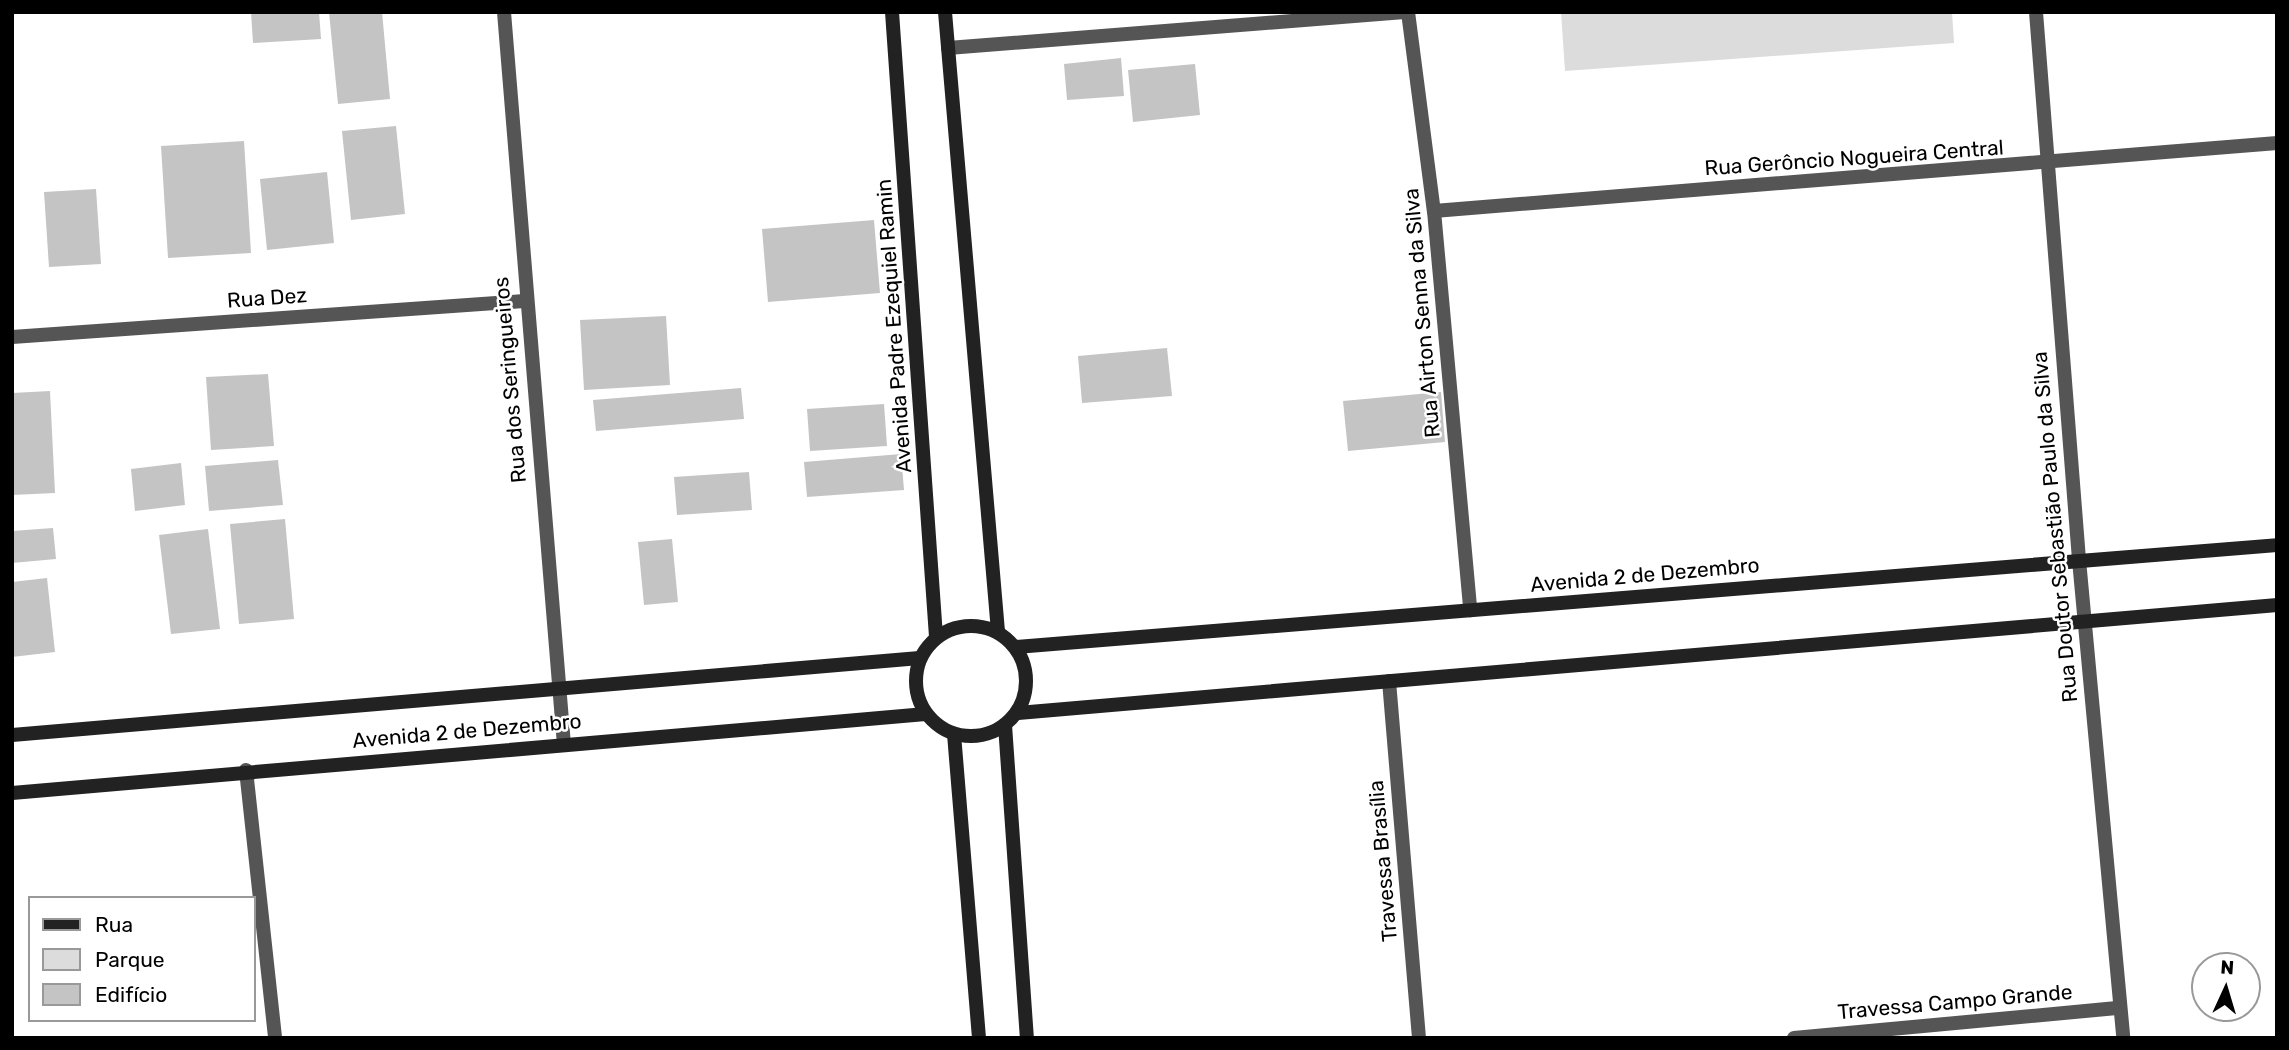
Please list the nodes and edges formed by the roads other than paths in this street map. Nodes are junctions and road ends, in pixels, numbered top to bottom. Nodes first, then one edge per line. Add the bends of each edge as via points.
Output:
1 (504, 12) edge
2 (892, 12) edge
3 (945, 12) edge
4 (1408, 12) edge
5 (2036, 12) edge
6 (948, 48) junction
7 (2277, 143) edge
8 (2046, 164) junction
9 (1434, 211) junction
10 (524, 301) junction
11 (12, 337) edge
12 (2277, 544) edge
13 (2079, 560) junction
14 (2277, 605) edge
15 (1470, 610) junction
16 (2084, 621) junction
17 (998, 631) junction
18 (936, 636) junction
19 (1016, 647) junction
20 (919, 658) junction
21 (1389, 681) junction
22 (557, 689) junction
23 (1018, 713) junction
24 (926, 714) junction
25 (1005, 725) junction
26 (954, 734) junction
27 (12, 735) edge
28 (564, 745) junction
29 (246, 770) junction
30 (12, 793) edge
31 (2120, 1009) junction
32 (275, 1038) edge
33 (979, 1038) edge
34 (1027, 1038) edge
35 (1419, 1038) edge
36 (1794, 1038) edge
37 (2123, 1038) edge

1 - 10 street, Rua dos Seringueiros
2 - 18 street, Avenida Padre Ezequiel Ramin
3 - 6 street
4 - 6 street
4 - 9 street, Rua Airton Senna da Silva
5 - 8 street, Rua Doutor Sebastião Paulo da Silva
6 - 17 street
7 - 8 street, Rua Gerôncio Nogueira Central
8 - 9 street, Rua Gerôncio Nogueira Central
8 - 13 street, Rua Doutor Sebastião Paulo da Silva
9 - 15 street, Rua Airton Senna da Silva
10 - 11 street, Rua Dez
10 - 22 street, Rua dos Seringueiros
12 - 13 street, Avenida 2 de Dezembro
13 - 15 street, Avenida 2 de Dezembro
13 - 16 street, Rua Doutor Sebastião Paulo da Silva
14 - 16 street
15 - 19 street, Avenida 2 de Dezembro
16 - 21 street
16 - 31 street, Rua Doutor Sebastião Paulo da Silva
17 - 18 street via 982,625
17 - 19 street
18 - 20 street
19 - 23 street via 1027,679
20 - 22 street, Avenida 2 de Dezembro
20 - 24 street via 915,677
21 - 23 street
21 - 35 street, Travessa Brasília
22 - 27 street, Avenida 2 de Dezembro
22 - 28 street, Rua dos Seringueiros
23 - 25 street
24 - 26 street
24 - 28 street, Avenida 2 de Dezembro
25 - 26 street via 989,734
25 - 34 street
26 - 33 street
28 - 29 street, Avenida 2 de Dezembro
29 - 30 street, Avenida 2 de Dezembro
29 - 32 street
31 - 36 street, Travessa Campo Grande
31 - 37 street, Rua Doutor Sebastião Paulo da Silva

